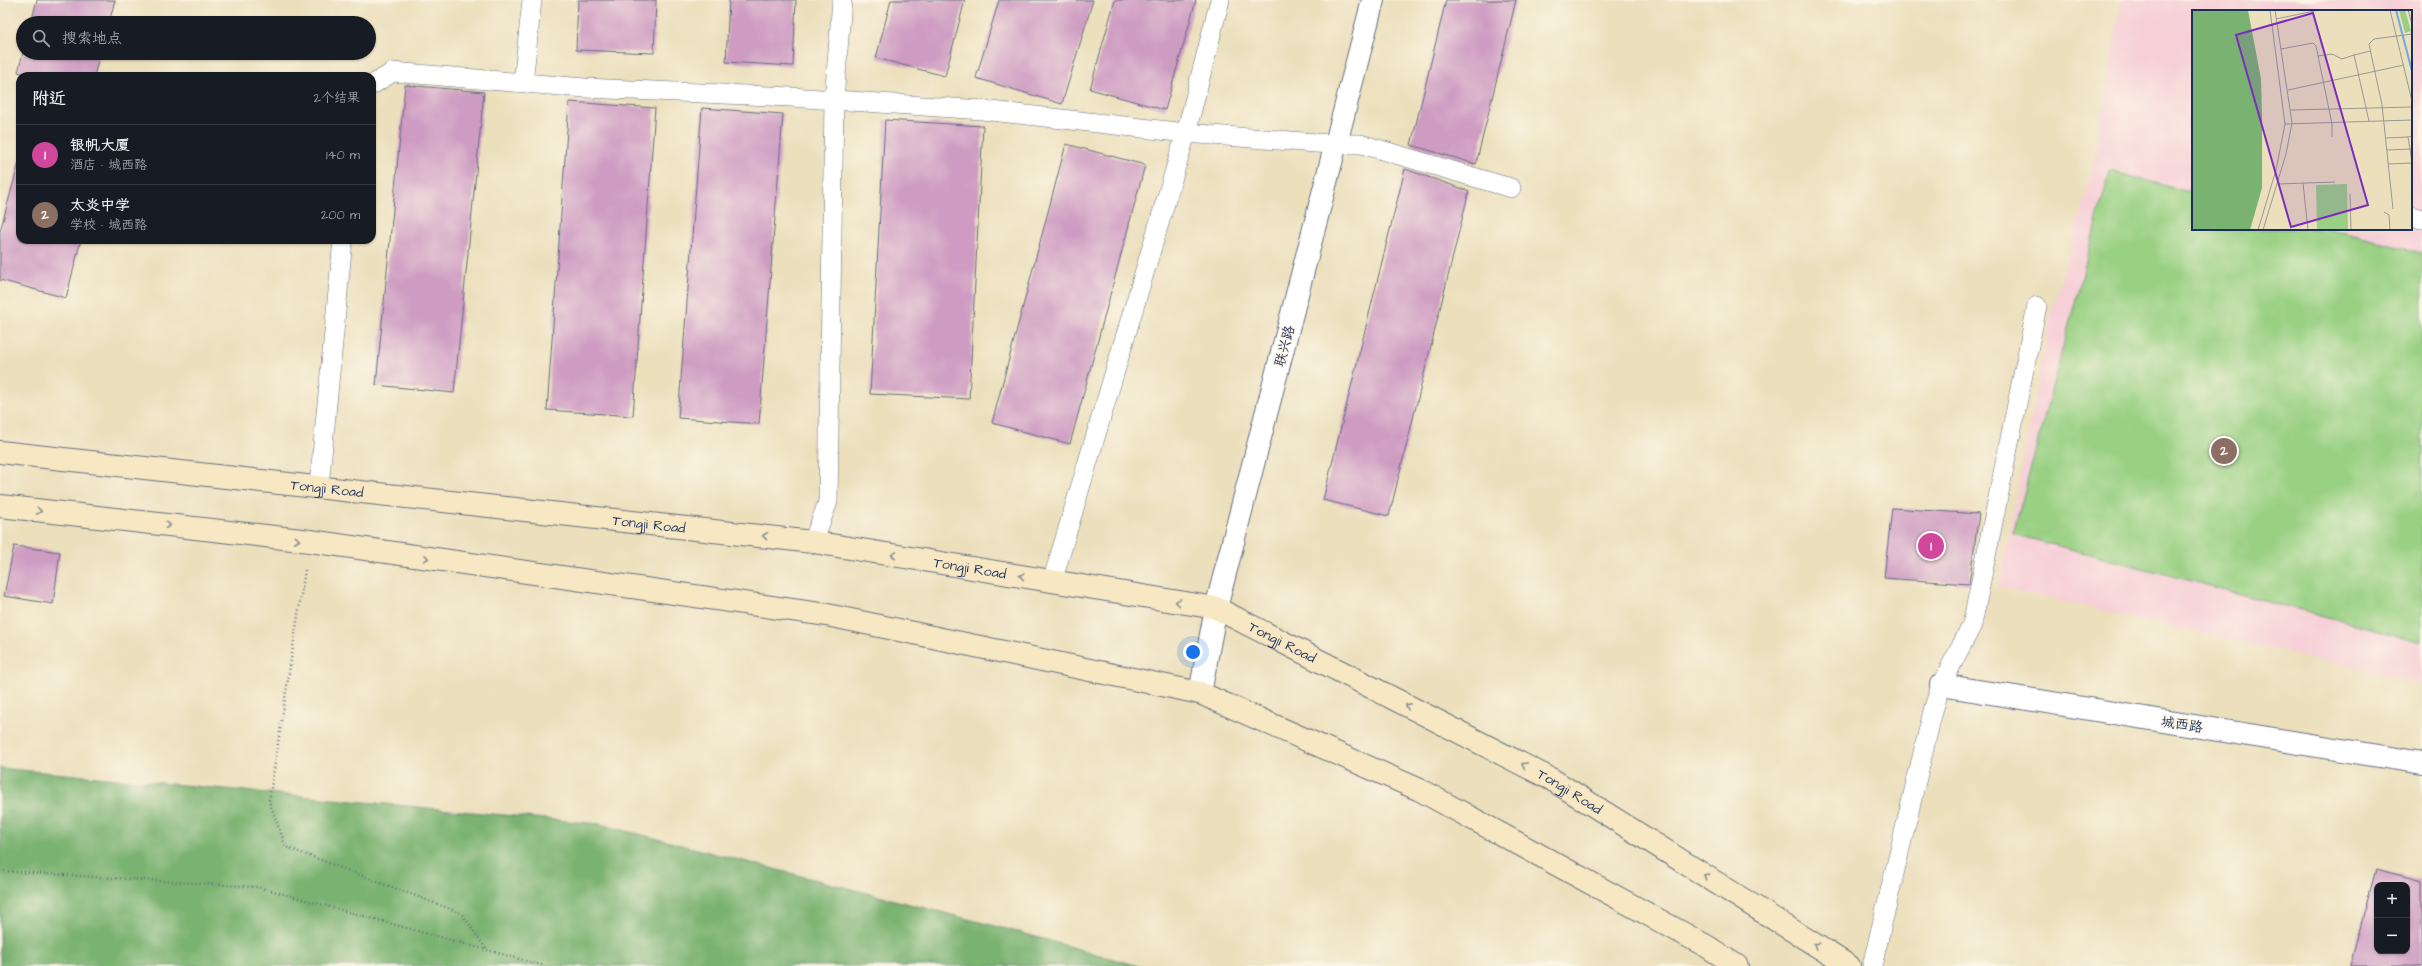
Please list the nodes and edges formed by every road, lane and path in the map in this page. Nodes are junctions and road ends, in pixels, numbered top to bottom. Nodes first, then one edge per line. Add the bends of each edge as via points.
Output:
1 (532, 0) edge
2 (842, 0) edge
3 (1220, 0) edge
4 (1373, 0) edge
5 (376, 83) edge
6 (523, 83) junction
7 (834, 100) junction
8 (1186, 133) junction
9 (1336, 144) junction
10 (1511, 188) dead end
11 (2412, 216) edge
12 (2422, 219) edge
13 (343, 244) edge
14 (2037, 306) dead end
15 (0, 452) edge
16 (318, 486) junction
17 (0, 506) edge
18 (310, 541) junction
19 (813, 542) junction
20 (1052, 582) junction
21 (1216, 608) junction
22 (1941, 685) junction
23 (1200, 692) junction
24 (2422, 763) edge
25 (0, 871) edge
26 (487, 950) junction
27 (545, 966) edge
28 (1737, 966) edge
29 (1849, 966) edge
30 (1872, 966) edge

1 - 6 lane
2 - 7 lane
3 - 8 lane
4 - 9 street, 联兴路
5 - 6 lane via 393,72
6 - 7 lane
7 - 8 lane via 982,110
7 - 19 lane via 828,502
8 - 9 lane
8 - 20 lane
9 - 10 lane via 1361,144
9 - 21 street, 联兴路
11 - 12 lane
13 - 16 lane
14 - 22 lane via 1972,625
15 - 16 main road, Tongji Road
19 -> 16 main road, Tongji Road
17 -> 18 main road
18 -> 23 main road via 827,614
18 - 26 path via 269,801 286,847 461,913
20 -> 19 main road, Tongji Road
21 -> 20 main road, Tongji Road
21 - 23 street, 联兴路
29 -> 21 main road, Tongji Road via 1551,779
22 - 24 street, 城西路
22 - 30 lane
23 - 28 main road via 1420,790 1708,947
25 - 26 path via 258,887
26 - 27 path

